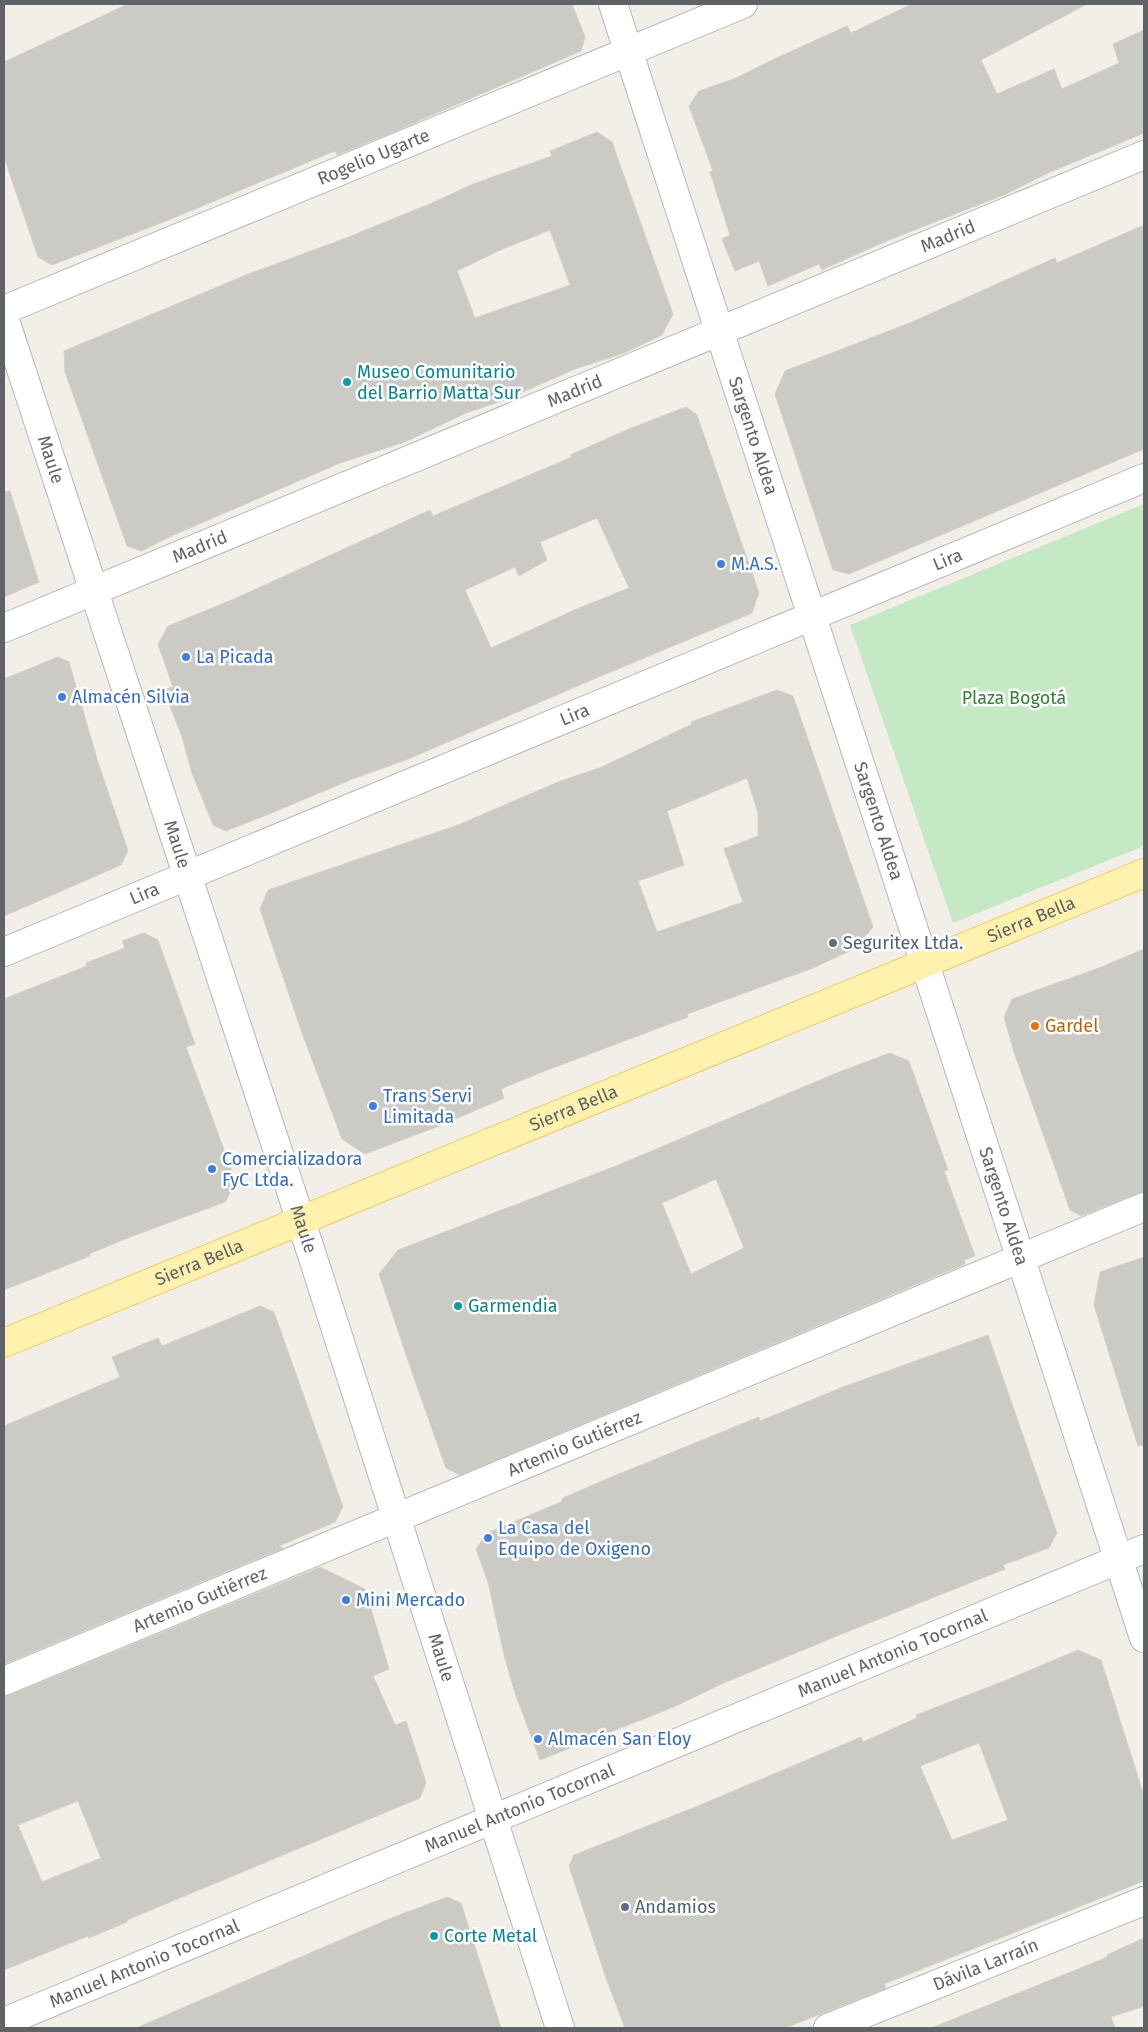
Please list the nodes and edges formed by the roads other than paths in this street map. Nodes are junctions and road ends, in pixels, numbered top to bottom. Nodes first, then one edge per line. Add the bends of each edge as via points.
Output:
1 (613, 4) edge
2 (743, 4) edge
3 (629, 51) junction
4 (1144, 155) edge
5 (4, 310) edge
6 (4, 317) edge
7 (720, 331) junction
8 (1144, 478) edge
9 (94, 590) junction
10 (813, 617) junction
11 (4, 628) edge
12 (1144, 872) edge
13 (188, 875) junction
14 (4, 952) edge
15 (925, 963) junction
16 (1144, 1207) edge
17 (301, 1219) junction
18 (1021, 1258) junction
19 (4, 1343) edge
20 (396, 1517) junction
21 (1144, 1549) edge
22 (1119, 1560) junction
23 (1144, 1638) edge
24 (4, 1681) edge
25 (493, 1818) junction
26 (1144, 1901) edge
27 (4, 2022) edge
28 (560, 2028) edge
29 (828, 2028) edge

1 - 3 street, Sargento Aldea
2 - 3 street, Rogelio Ugarte
3 - 5 street, Rogelio Ugarte
3 - 7 street, Sargento Aldea
4 - 7 street, Madrid
6 - 9 street, Maule
7 - 9 street, Madrid
7 - 10 street, Sargento Aldea
8 - 10 street, Lira
9 - 11 street, Madrid
9 - 13 street, Maule
10 - 13 street, Lira
10 - 15 street, Sargento Aldea
12 - 15 main road, Sierra Bella
13 - 14 street, Lira
13 - 17 street, Maule
15 - 17 main road, Sierra Bella
15 - 18 street, Sargento Aldea
16 - 18 street, Artemio Gutiérrez
17 - 19 main road, Sierra Bella
17 - 20 street, Maule
18 - 20 street, Artemio Gutiérrez
18 - 22 street, Sargento Aldea
20 - 24 street, Artemio Gutiérrez
20 - 25 street, Maule
21 - 22 street, Manuel Antonio Tocornal
22 - 23 street, Sargento Aldea
22 - 25 street, Manuel Antonio Tocornal
25 - 27 street, Manuel Antonio Tocornal
25 - 28 street, Maule
26 - 29 street, Dávila Larraín

